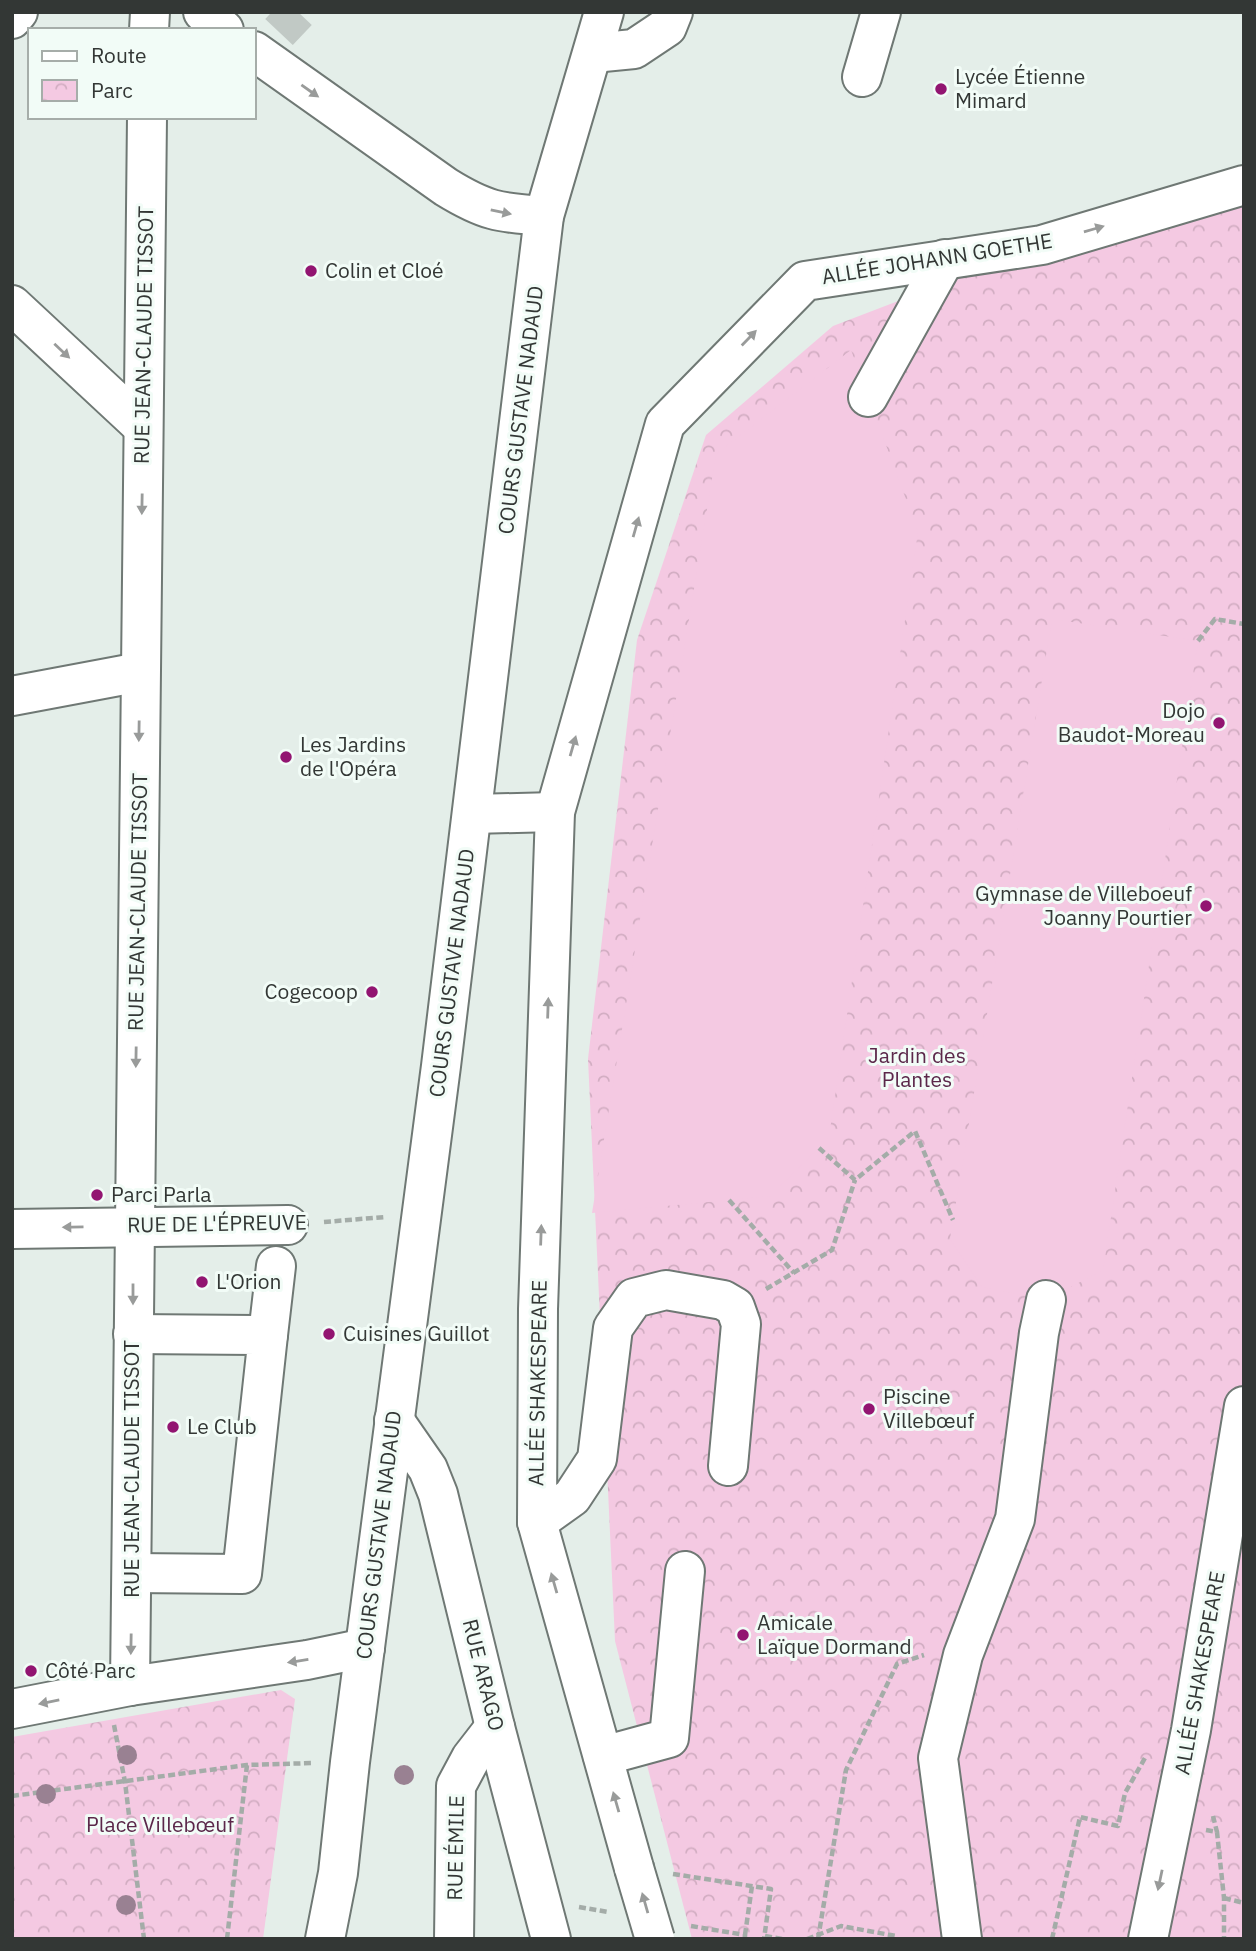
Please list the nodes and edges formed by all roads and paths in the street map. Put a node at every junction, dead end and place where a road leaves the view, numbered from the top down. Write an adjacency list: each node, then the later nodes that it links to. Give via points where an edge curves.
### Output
1 (18, 12): 6 (street)
2 (203, 12): 7 (street)
3 (604, 12): 9 (street, COURS GUSTAVE NADAUD)
4 (673, 12): 9 (street, via 667,27 634,48)
5 (881, 12): 10 (street)
6 (12, 19)
7 (222, 28)
8 (264, 46): 13 (street, one-way to 13, via 475,205)
9 (593, 53): 13 (street, COURS GUSTAVE NADAUD)
10 (862, 77)
11 (147, 119): 17 (street, RUE JEAN-CLAUDE TISSOT)
12 (1244, 185): 14 (street, ALLÉE JOHANN GOETHE, one-way to 12, via 1042,245)
13 (544, 216): 23 (street, COURS GUSTAVE NADAUD)
14 (945, 259): 16 (street); 22 (street, ALLÉE JOHANN GOETHE, one-way to 14, via 665,424 805,281)
15 (12, 305): 17 (street, one-way to 17)
16 (868, 397)
17 (142, 426): 20 (street, RUE JEAN-CLAUDE TISSOT, one-way to 20)
18 (1244, 624): 19 (path, via 1215,619)
19 (1198, 641)
20 (140, 672): 21 (street); 30 (street, RUE JEAN-CLAUDE TISSOT, one-way to 30)
21 (12, 696)
22 (555, 812): 23 (street); 41 (street, ALLÉE SHAKESPEARE, one-way to 22, via 538,1309)
23 (472, 814): 27 (street, COURS GUSTAVE NADAUD)
24 (819, 1148): 25 (path)
25 (855, 1180): 28 (path, via 915,1131); 33 (path, via 832,1250)
26 (729, 1200): 33 (path)
27 (421, 1214): 29 (path, RUE DE L'ÉPREUVE); 39 (street, COURS GUSTAVE NADAUD)
28 (953, 1220)
29 (288, 1224): 30 (street, RUE DE L'ÉPREUVE)
30 (134, 1226): 31 (street, RUE DE L'ÉPREUVE, one-way to 31); 36 (street, RUE JEAN-CLAUDE TISSOT, one-way to 36)
31 (12, 1229)
32 (276, 1266): 37 (street)
33 (794, 1273): 35 (path)
34 (1046, 1300): 45 (street, via 1015,1519)
35 (735, 1307): 40 (street, via 741,1324); 41 (street, via 723,1300 666,1290 634,1298 613,1328 597,1460 572,1497)
36 (133, 1334): 37 (street); 43 (street, RUE JEAN-CLAUDE TISSOT)
37 (268, 1335): 43 (street, via 242,1574)
38 (1244, 1406): 77 (street, ALLÉE SHAKESPEARE, one-way to 77, via 1191,1730)
39 (394, 1420): 44 (street, COURS GUSTAVE NADAUD); 48 (street, RUE ARAGO, via 428,1469 438,1493)
40 (728, 1466)
41 (537, 1522): 50 (street, ALLÉE SHAKESPEARE, one-way to 41)
42 (685, 1571): 50 (street, via 669,1738)
43 (132, 1573): 46 (street, RUE JEAN-CLAUDE TISSOT, one-way to 46)
44 (365, 1648): 46 (street, one-way to 46); 51 (street, COURS GUSTAVE NADAUD)
45 (963, 1655): 64 (path, via 950,1646 897,1664 846,1770); 75 (street, via 938,1758)
46 (130, 1686): 47 (street, one-way to 47)
47 (12, 1709)
48 (495, 1727): 70 (street, RUE ÉMILE, via 456,1786); 71 (street, RUE ARAGO)
49 (117, 1737): 53 (path)
50 (603, 1756): 57 (street, ALLÉE SHAKESPEARE, one-way to 50)
51 (350, 1762): 52 (path); 69 (street, COURS GUSTAVE NADAUD, via 338,1873)
52 (247, 1765): 53 (path); 68 (path)
53 (125, 1782): 55 (path); 67 (path)
54 (1125, 1793): 76 (path, via 1118,1826 1080,1817)
55 (12, 1796)
56 (1204, 1829): 59 (path, via 1217,1832)
57 (634, 1868): 58 (path); 63 (street, ALLÉE SHAKESPEARE, one-way to 57, bridge)
58 (752, 1886): 65 (path); 66 (path, via 771,1889)
59 (1224, 1898): 60 (path); 78 (path)
60 (1244, 1903)
61 (578, 1907): 62 (path)
62 (613, 1913)
63 (670, 1932): 65 (path)
64 (818, 1936): 73 (path); 74 (path, via 842,1926)
65 (745, 1937)
66 (765, 1938): 72 (path)
67 (144, 1939)
68 (227, 1939)
69 (325, 1939)
70 (454, 1939)
71 (551, 1939)
72 (782, 1939)
73 (807, 1939)
74 (895, 1939)
75 (962, 1939)
76 (1052, 1939)
77 (1147, 1939)
78 (1224, 1939)

